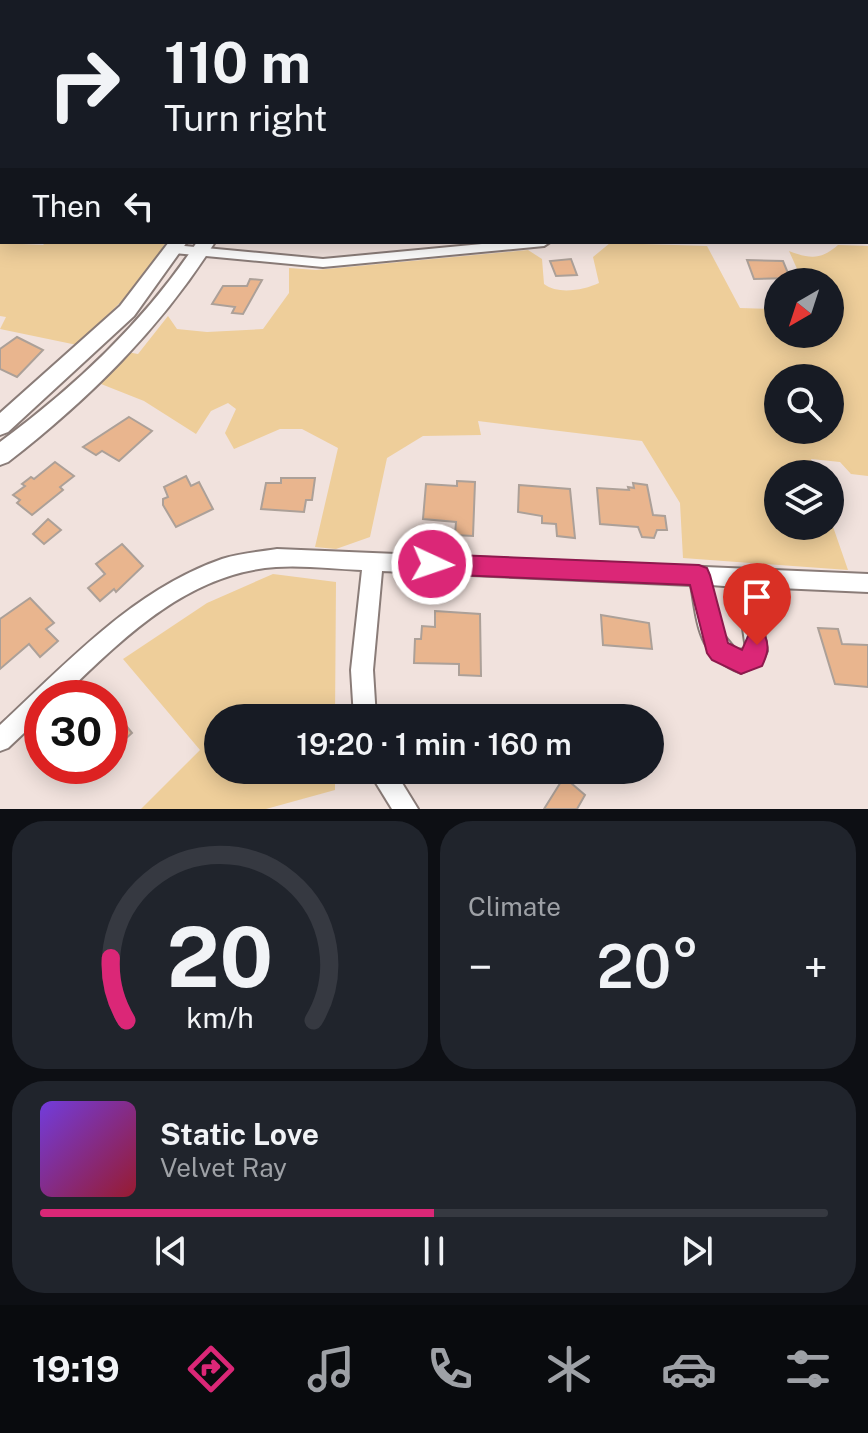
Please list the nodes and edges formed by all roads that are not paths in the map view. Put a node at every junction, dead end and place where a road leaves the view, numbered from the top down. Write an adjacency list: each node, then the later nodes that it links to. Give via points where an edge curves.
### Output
1 (523, 244): 3 (street, via 323,263)
2 (176, 246): 3 (street); 4 (street)
3 (203, 247): 5 (street)
4 (127, 311): 5 (street); 6 (street)
5 (150, 317): 7 (street, via 29,434)
6 (0, 426)
7 (0, 455)
8 (373, 561): 9 (street); 12 (street, via 277,558 224,567 175,589); 13 (street, via 362,670)
9 (699, 575): 10 (street); 10 (street, via 715,645 726,657 741,662 757,651)
10 (746, 578): 11 (street)
11 (868, 583)
12 (66, 680)
13 (364, 704)
14 (24, 718): 15 (street)
15 (0, 740)
16 (389, 784): 17 (street)
17 (406, 809)

